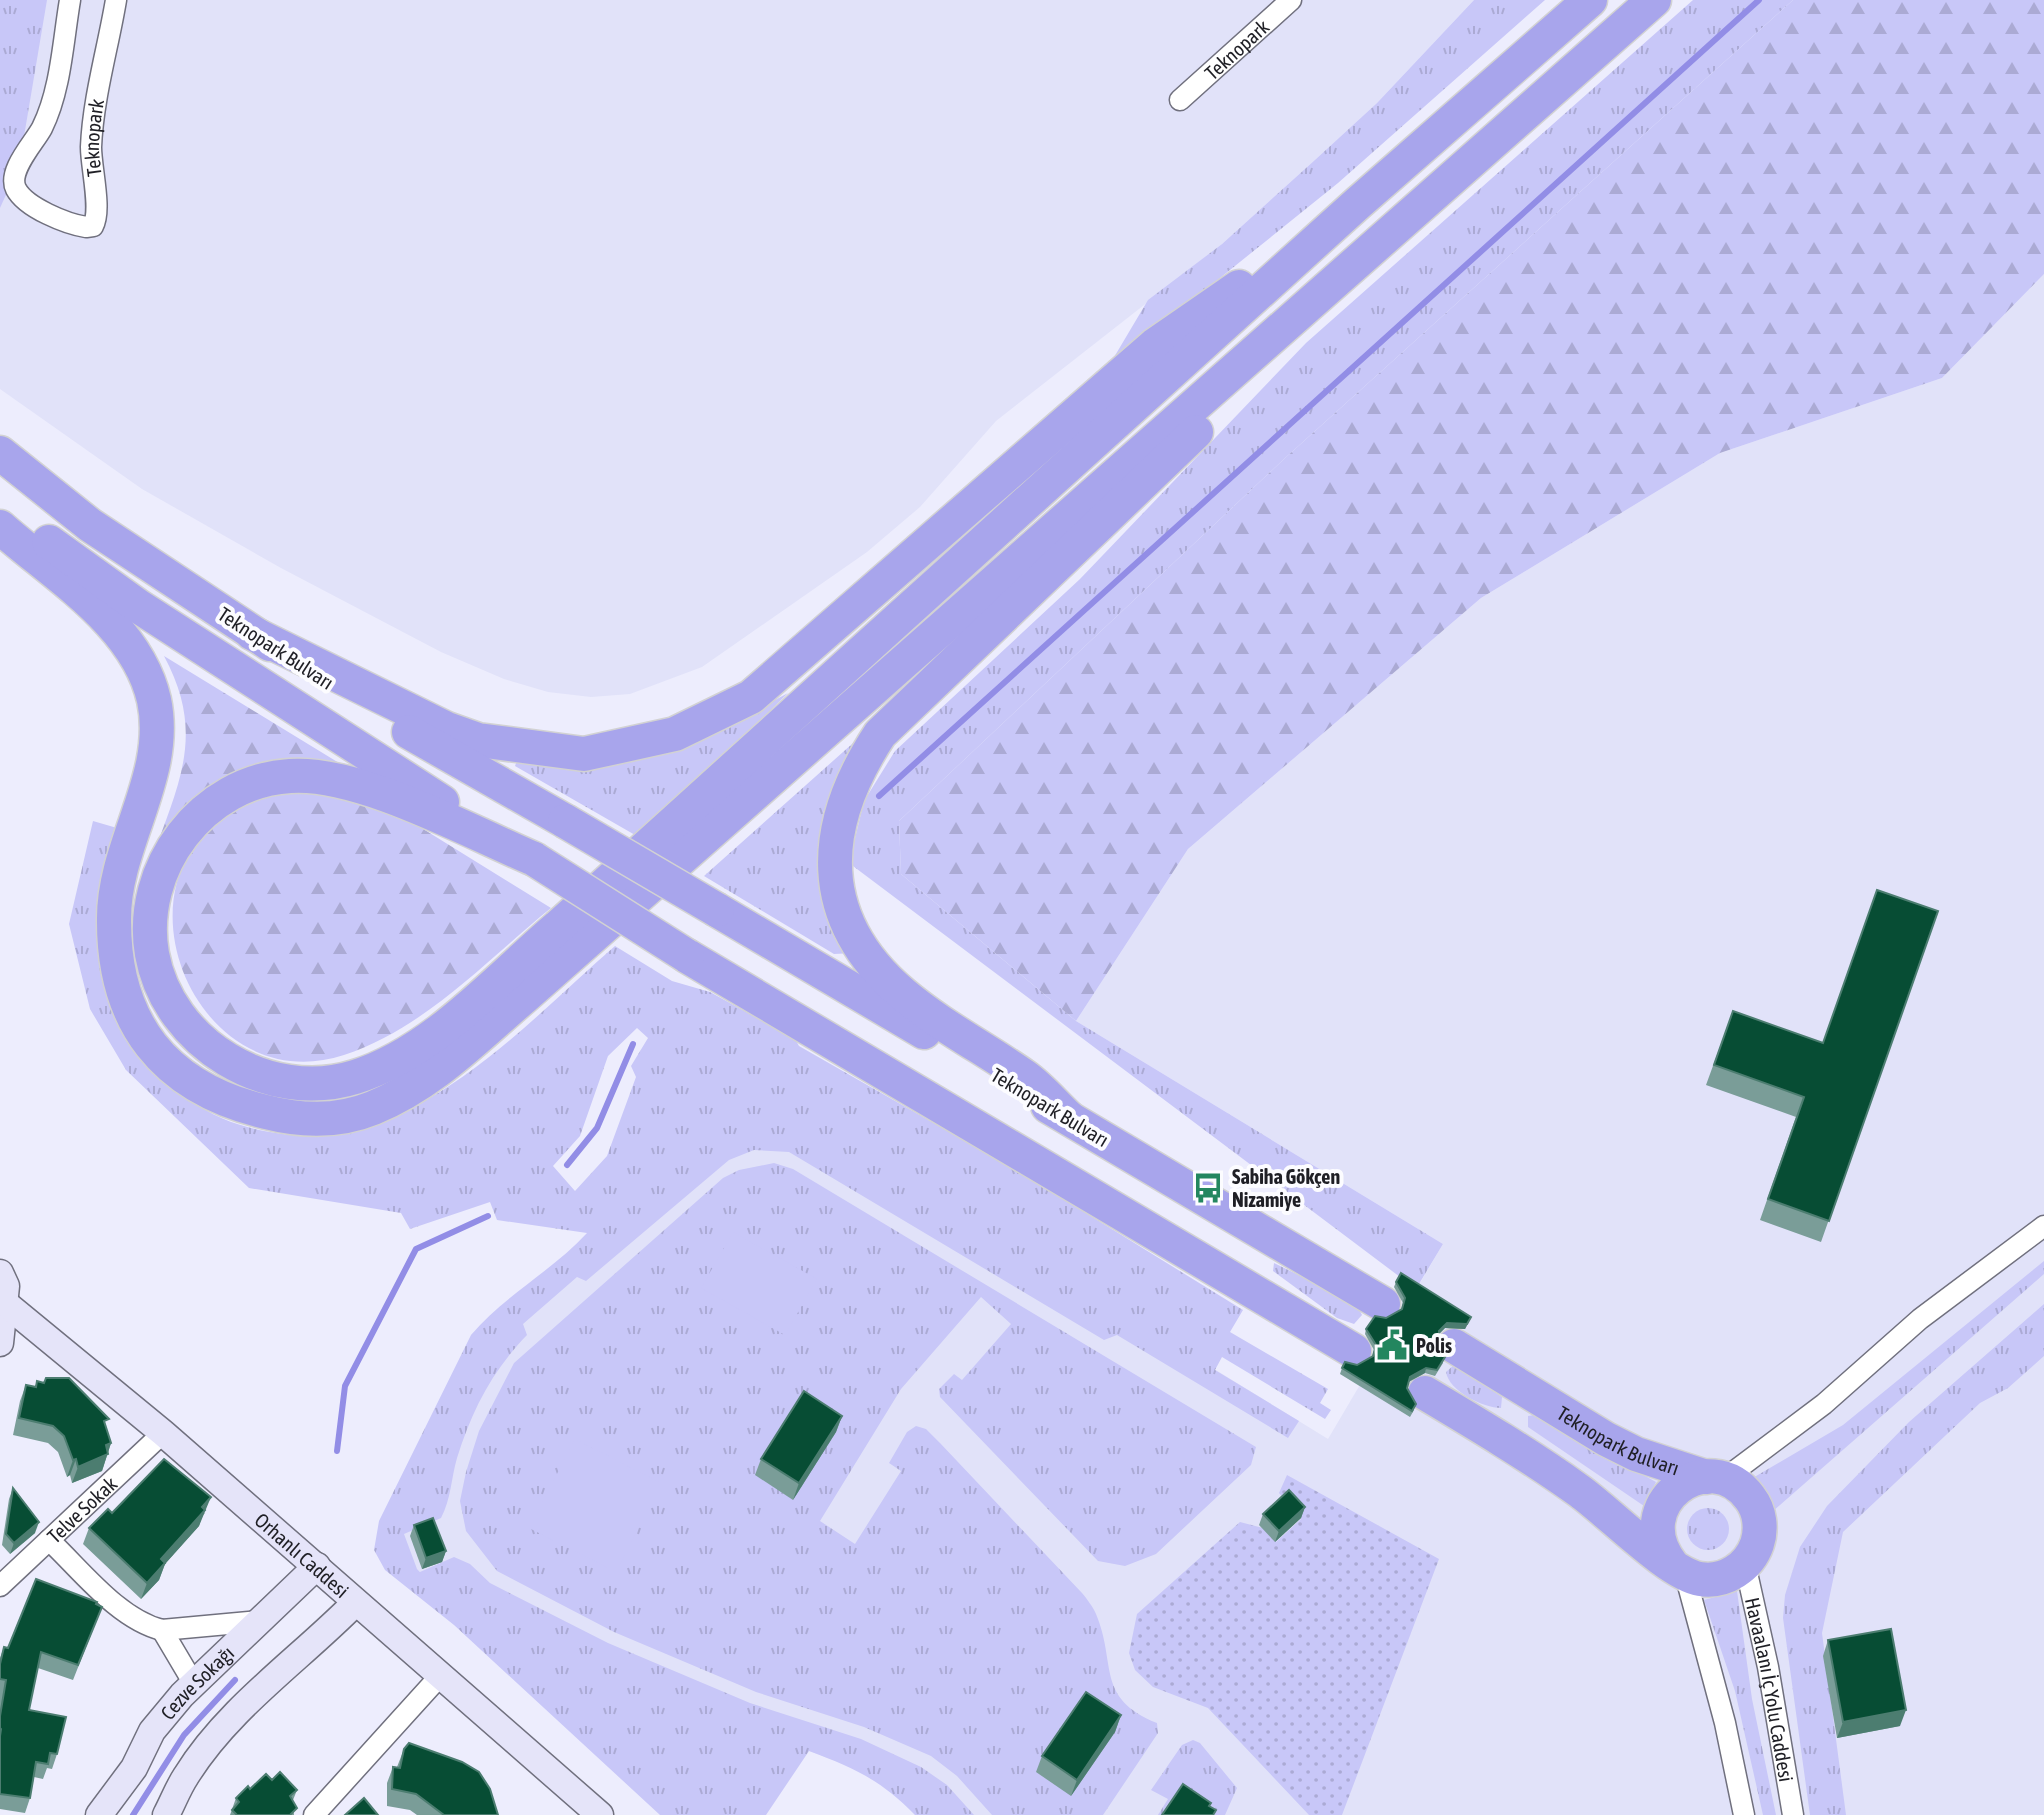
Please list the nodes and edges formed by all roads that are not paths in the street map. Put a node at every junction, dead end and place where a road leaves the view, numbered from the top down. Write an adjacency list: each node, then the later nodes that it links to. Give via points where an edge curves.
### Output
1 (70, 0): 2 (street, Teknopark, via 55,91 44,125 15,176 16,188 27,201 86,227 97,219 94,118)
2 (116, 0)
3 (1291, 0): 6 (street, Teknopark)
4 (1590, 0): 7 (highway)
5 (1654, 0): 8 (highway)
6 (1180, 100)
7 (1357, 204): 12 (highway, via 1155,345 751,697 675,734 584,754 478,740); 13 (highway, via 558,927 404,1054 334,1083 290,1083 241,1069 185,1019 160,981 152,956 151,906 167,859 204,811 262,780 347,780)
8 (1404, 222): 11 (highway, via 457,1055 402,1093 348,1116 289,1117 223,1099 164,1062 138,1028 119,979 114,915 116,886 157,746 154,701 126,641); 14 (highway, via 1156,473 880,734 842,804 835,836 836,888 868,953 901,992 1025,1077)
9 (0, 453): 12 (highway, Teknopark Bulvarı, via 90,525)
10 (0, 506): 13 (highway, Teknopark Bulvarı, via 138,606)
11 (0, 527)
12 (252, 633): 14 (highway, Teknopark Bulvarı, bridge, via 394,723)
13 (534, 859): 21 (highway, bridge, via 687,956)
14 (1068, 1117): 18 (highway, Teknopark Bulvarı)
15 (2044, 1226): 24 (street, via 1920,1319 1824,1404)
16 (0, 1273): 17 (street, via 6,1286)
17 (2, 1301): 19 (street); 23 (street, Orhanlı Caddesi)
18 (1383, 1304)
19 (0, 1343)
20 (1454, 1346): 24 (highway, Teknopark Bulvarı, via 1616,1444)
21 (1354, 1351)
22 (1425, 1393): 28 (highway, via 1580,1491)
23 (163, 1433): 25 (street, Telve Sokak); 27 (street, Orhanlı Caddesi)
24 (1715, 1478): 26 (highway, via 1748,1495 1759,1517 1759,1540); 28 (highway, via 1678,1486 1661,1510 1658,1539)
25 (49, 1540): 29 (street, Telve Sokak); 32 (street, via 135,1618)
26 (1745, 1564): 28 (highway, via 1716,1579); 40 (street, Havaalanı İç Yolu Caddesi)
27 (317, 1566): 30 (street, Orhanlı Caddesi); 31 (street, Cezve Sokağı)
28 (1678, 1569): 39 (street, via 1725,1723)
29 (0, 1586)
30 (355, 1603): 33 (street, Orhanlı Caddesi); 37 (street, via 211,1743)
31 (260, 1621): 32 (street); 34 (street, Cezve Sokağı)
32 (162, 1630): 34 (street)
33 (439, 1677): 35 (street, Orhanlı Caddesi); 38 (street)
34 (194, 1684): 36 (street, Cezve Sokağı, via 152,1731 134,1768)
35 (591, 1812)
36 (99, 1815)
37 (166, 1815)
38 (314, 1815)
39 (1744, 1815)
40 (1793, 1815)

